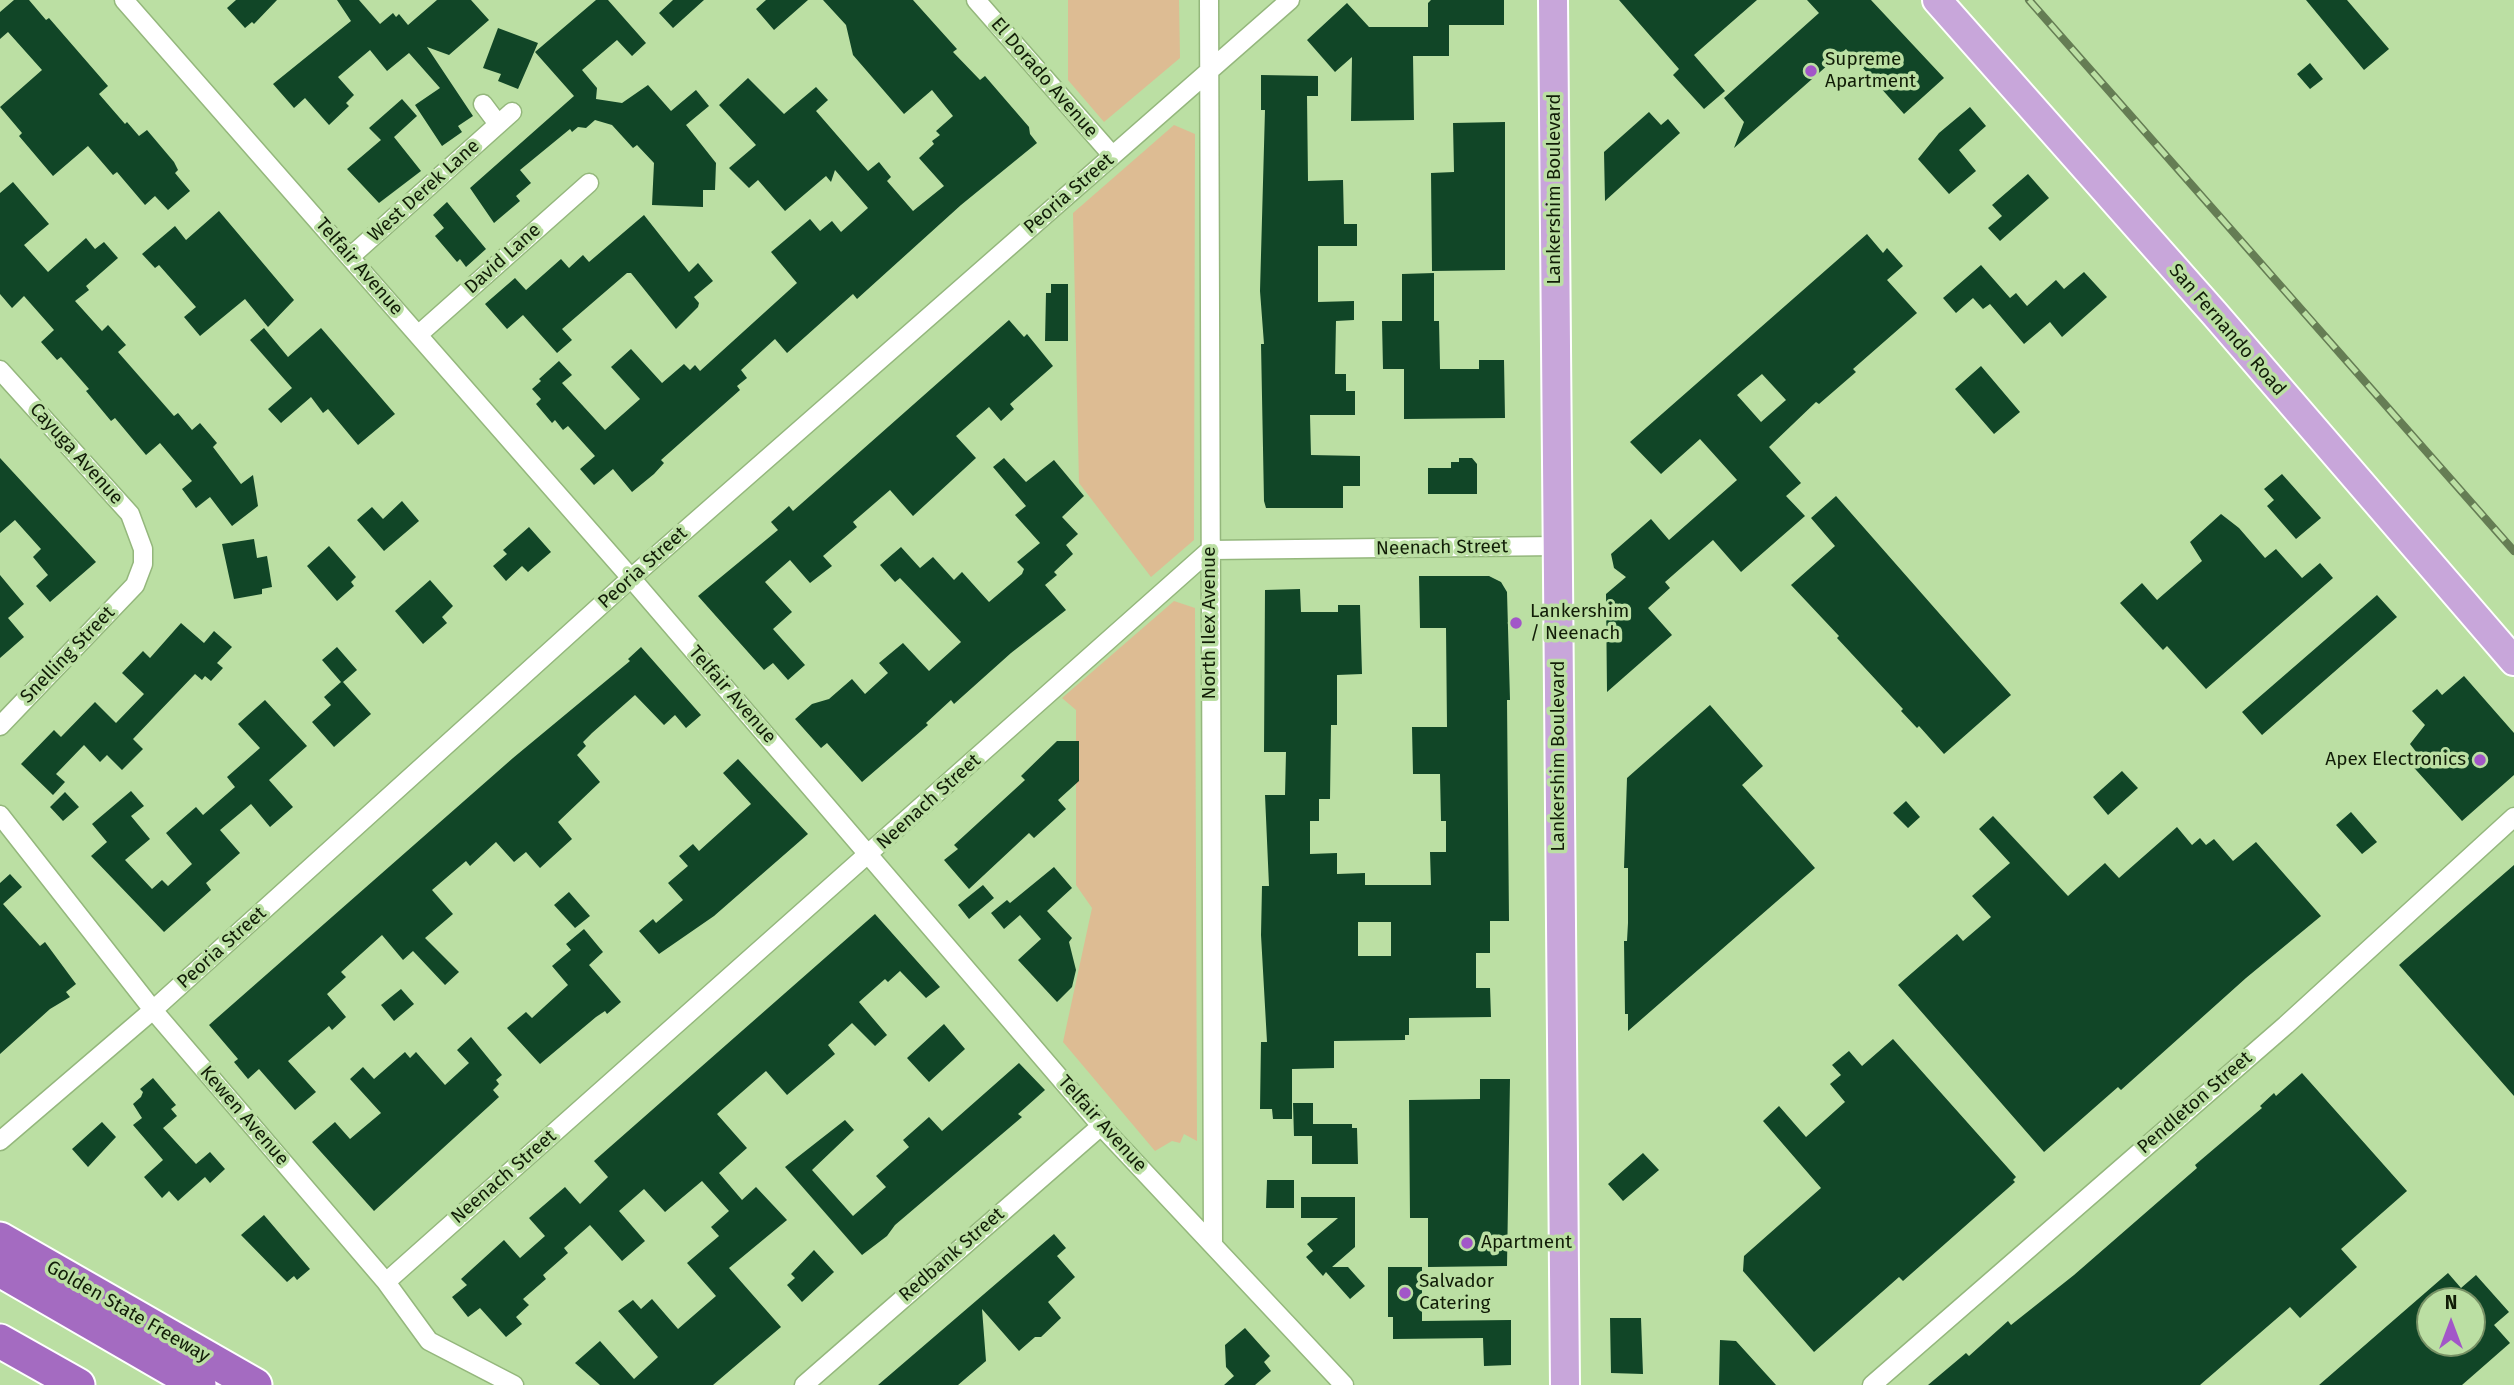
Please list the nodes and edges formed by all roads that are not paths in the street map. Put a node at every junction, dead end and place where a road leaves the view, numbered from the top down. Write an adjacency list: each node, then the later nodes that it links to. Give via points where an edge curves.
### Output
1 (124, 0): 11 (street, Telfair Avenue)
2 (976, 0): 9 (street, El Dorado Avenue)
3 (1209, 0): 7 (street, North Ilex Avenue)
4 (1290, 0): 7 (street, Peoria Street)
5 (1553, 0): 14 (main road, Lankershim Boulevard)
6 (1937, 0): 18 (main road, San Fernando Road)
7 (1210, 73): 9 (street, Peoria Street); 15 (street, North Ilex Avenue)
8 (483, 104): 11 (street, West Derek Lane, via 505,118)
9 (1112, 155): 16 (street, Peoria Street)
10 (589, 183): 12 (street, David Lane)
11 (350, 257): 12 (street, Telfair Avenue)
12 (418, 335): 16 (street, Telfair Avenue)
13 (0, 370): 17 (street, Cayuga Avenue, via 130,513 143,549)
14 (1558, 546): 15 (street, Neenach Street); 39 (main road, Lankershim Boulevard)
15 (1210, 550): 22 (street, Neenach Street); 27 (street, North Ilex Avenue)
16 (631, 578): 22 (street, Telfair Avenue); 23 (street, Peoria Street)
17 (135, 585): 19 (street, Snelling Street)
18 (2514, 661)
19 (0, 726)
20 (0, 814): 23 (street, Kewen Avenue)
21 (2514, 817): 40 (street, Pendleton Street, via 2286,1024)
22 (870, 855): 24 (street, Telfair Avenue); 29 (street, Neenach Street)
23 (153, 1010): 25 (street, Peoria Street); 29 (street, Kewen Avenue)
24 (1101, 1126): 27 (street, Telfair Avenue); 37 (street, Redbank Street)
25 (0, 1142)
26 (0, 1239): 35 (highway, Golden State Freeway)
27 (1213, 1245): 38 (street, Telfair Avenue)
28 (0, 1270): 34 (highway)
29 (386, 1282): 36 (street, Kewen Avenue, via 429,1341)
30 (0, 1290): 33 (highway)
31 (0, 1340): 32 (highway)
32 (78, 1385)
33 (165, 1385)
34 (199, 1385)
35 (255, 1385)
36 (514, 1385)
37 (804, 1385)
38 (1345, 1385)
39 (1565, 1385)
40 (1872, 1385)

